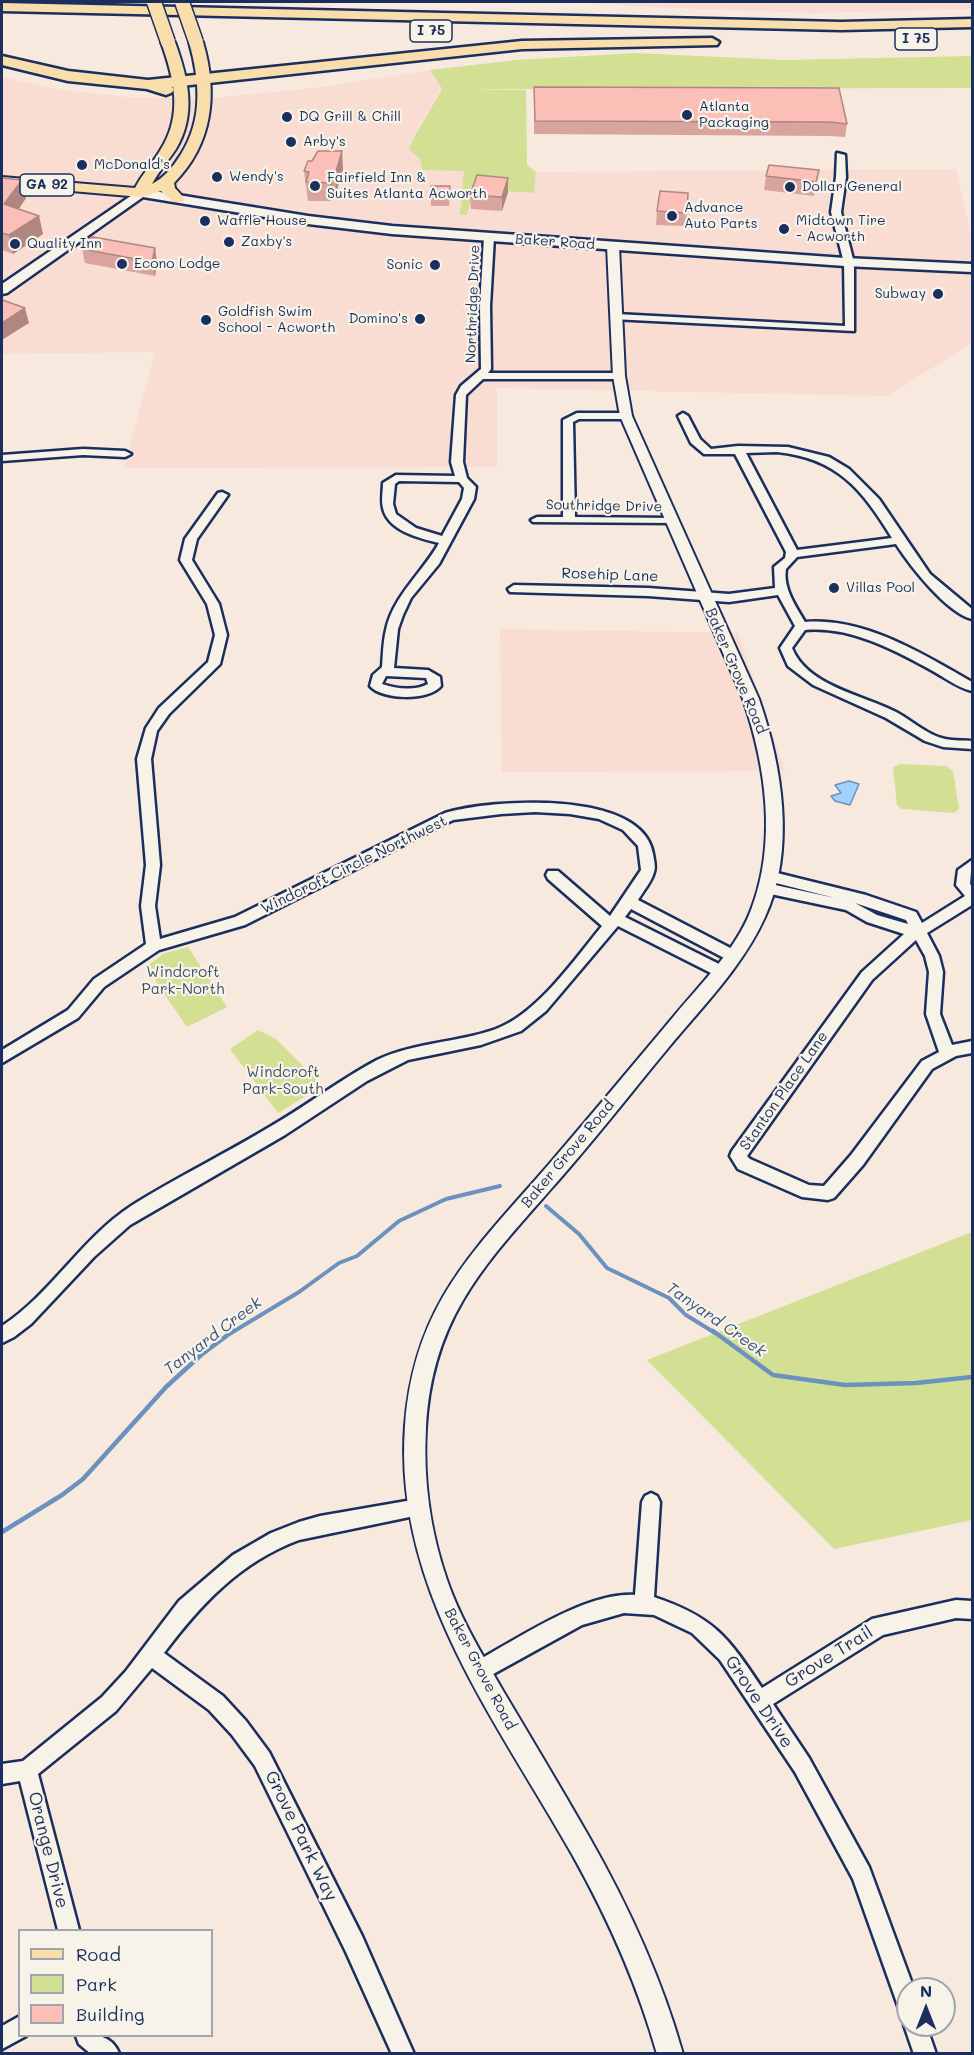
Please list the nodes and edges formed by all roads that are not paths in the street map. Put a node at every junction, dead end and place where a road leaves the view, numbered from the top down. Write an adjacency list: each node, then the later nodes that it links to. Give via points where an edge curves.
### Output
1 (154, 2): 17 (main road, bridge)
2 (182, 2): 16 (main road, GA 92, bridge)
3 (479, 3): 7 (highway, via 575,13)
4 (2, 7): 7 (highway, I 75)
5 (2, 21): 10 (highway, I 75)
6 (972, 23): 7 (highway, I 75)
7 (841, 26)
8 (972, 38): 9 (highway, I 75)
9 (943, 39)
10 (860, 40): 11 (highway, I 75); 12 (highway)
11 (902, 40)
12 (825, 41)
13 (732, 42): 15 (highway, via 522,45)
14 (2, 61): 18 (highway, via 60,75)
15 (235, 77): 16 (highway); 19 (highway)
16 (205, 79): 17 (highway); 19 (main road, GA 92)
17 (181, 82): 18 (highway); 20 (main road)
18 (148, 85): 20 (highway)
19 (206, 96): 24 (main road, GA 92, via 198,137)
20 (183, 98): 22 (main road, via 176,136)
21 (840, 155): 30 (street, via 836,212)
22 (148, 176): 25 (main road); 26 (main road)
23 (2, 181): 25 (main road, GA 92)
24 (166, 182): 26 (main road, GA 92); 27 (main road)
25 (93, 189): 26 (main road, GA 92)
26 (141, 193): 27 (main road, Baker Road); 32 (main road)
27 (178, 199): 28 (main road, Baker Road, via 392,230)
28 (489, 237): 29 (main road, Baker Road); 34 (street, Northridge Drive, via 486,369)
29 (613, 246): 30 (main road, Baker Road); 33 (street, Baker Grove Road)
30 (849, 263): 31 (main road, Baker Road); 33 (street, via 850,329)
31 (972, 268)
32 (2, 290)
33 (616, 317): 35 (street, Baker Grove Road)
34 (480, 376): 35 (street, Northridge Drive); 41 (street, via 461,396 457,462)
35 (619, 376): 36 (street, Baker Grove Road)
36 (626, 416): 44 (street, via 577,416 568,420); 45 (street, Baker Grove Road)
37 (683, 416): 38 (street, via 703,449)
38 (738, 449): 46 (street, via 799,452 842,468 872,496); 48 (street)
39 (125, 454): 40 (street, via 83,452)
40 (2, 458)
41 (462, 479): 47 (street, via 468,483 470,492); 47 (street, via 396,478 389,483 388,506 392,516 411,531)
42 (222, 495): 64 (street, via 191,539 186,560 219,621 221,635 214,664 164,711 151,730 144,759 153,865 148,906)
43 (537, 520): 44 (street, Southridge Drive)
44 (569, 520): 45 (street, Southridge Drive)
45 (672, 522): 51 (street, Baker Grove Road)
46 (901, 540): 48 (street); 52 (street, via 927,578)
47 (447, 541): 54 (street, via 397,615 387,669)
48 (793, 554): 49 (street, via 780,567)
49 (781, 588): 51 (street, Rosehip Lane, via 729,598); 53 (street)
50 (514, 589): 51 (street, Rosehip Lane)
51 (704, 595): 59 (street, Baker Grove Road, via 765,739 772,793)
52 (972, 615)
53 (801, 626): 55 (street, via 831,625 865,635); 56 (street, via 786,648 792,663 817,682 891,715 930,738)
54 (383, 672)
55 (972, 687)
56 (972, 745)
57 (972, 865): 60 (street, via 965,870 963,880)
58 (553, 875): 62 (street, via 599,917)
59 (768, 882): 63 (street, via 850,906 899,928); 63 (street, via 826,889 896,909 911,916); 65 (street, Baker Grove Road, via 755,920)
60 (972, 896): 63 (street)
61 (629, 902): 62 (street, Windcroft Circle Northwest); 64 (street, Windcroft Circle Northwest, via 643,883 648,865 641,842 622,822 582,810 472,811 430,825 240,921); 65 (street)
62 (614, 922): 66 (street); 70 (street, Windcroft Circle Northwest, via 524,1021 498,1033 417,1051 384,1064 278,1131 136,1211)
63 (918, 931): 68 (street, via 936,972 933,1014); 68 (street, Stanton Place Lane, via 867,976 738,1156 744,1164 808,1192 828,1193 927,1065)
64 (154, 946): 69 (street, Windcroft Circle Northwest, via 99,983 73,1014)
65 (733, 956): 66 (street, Baker Grove Road)
66 (720, 971): 72 (street, Baker Grove Road, via 488,1247 450,1300 431,1347 418,1401 414,1464)
67 (972, 1047): 68 (street, Stanton Place Lane)
68 (947, 1054)
69 (2, 1058)
70 (2, 1335)
71 (651, 1502): 73 (street)
72 (418, 1508): 75 (street, via 320,1525 278,1539 240,1561 197,1596); 76 (street, Baker Grove Road, via 437,1583 457,1632)
73 (644, 1604): 76 (street, Grove Drive, via 624,1604 579,1616); 77 (street, Grove Drive, via 677,1614 708,1634 727,1653)
74 (972, 1610): 77 (street, Grove Trail, via 956,1609 879,1626)
75 (150, 1655): 78 (street, via 109,1704); 87 (street, Grove Park Way, via 216,1703 262,1759 383,2005)
76 (479, 1671): 88 (street, Baker Grove Road, via 625,1928 651,1987)
77 (760, 1701): 81 (street, Grove Drive, via 802,1765 862,1874)
78 (27, 1770): 79 (street); 80 (street, Orange Drive)
79 (2, 1774)
80 (68, 1929)
81 (899, 1977)
82 (18, 2028): 85 (street)
83 (88, 2037): 86 (street)
84 (919, 2037): 89 (street)
85 (2, 2038)
86 (108, 2053)
87 (403, 2054)
88 (670, 2054)
89 (925, 2054)

